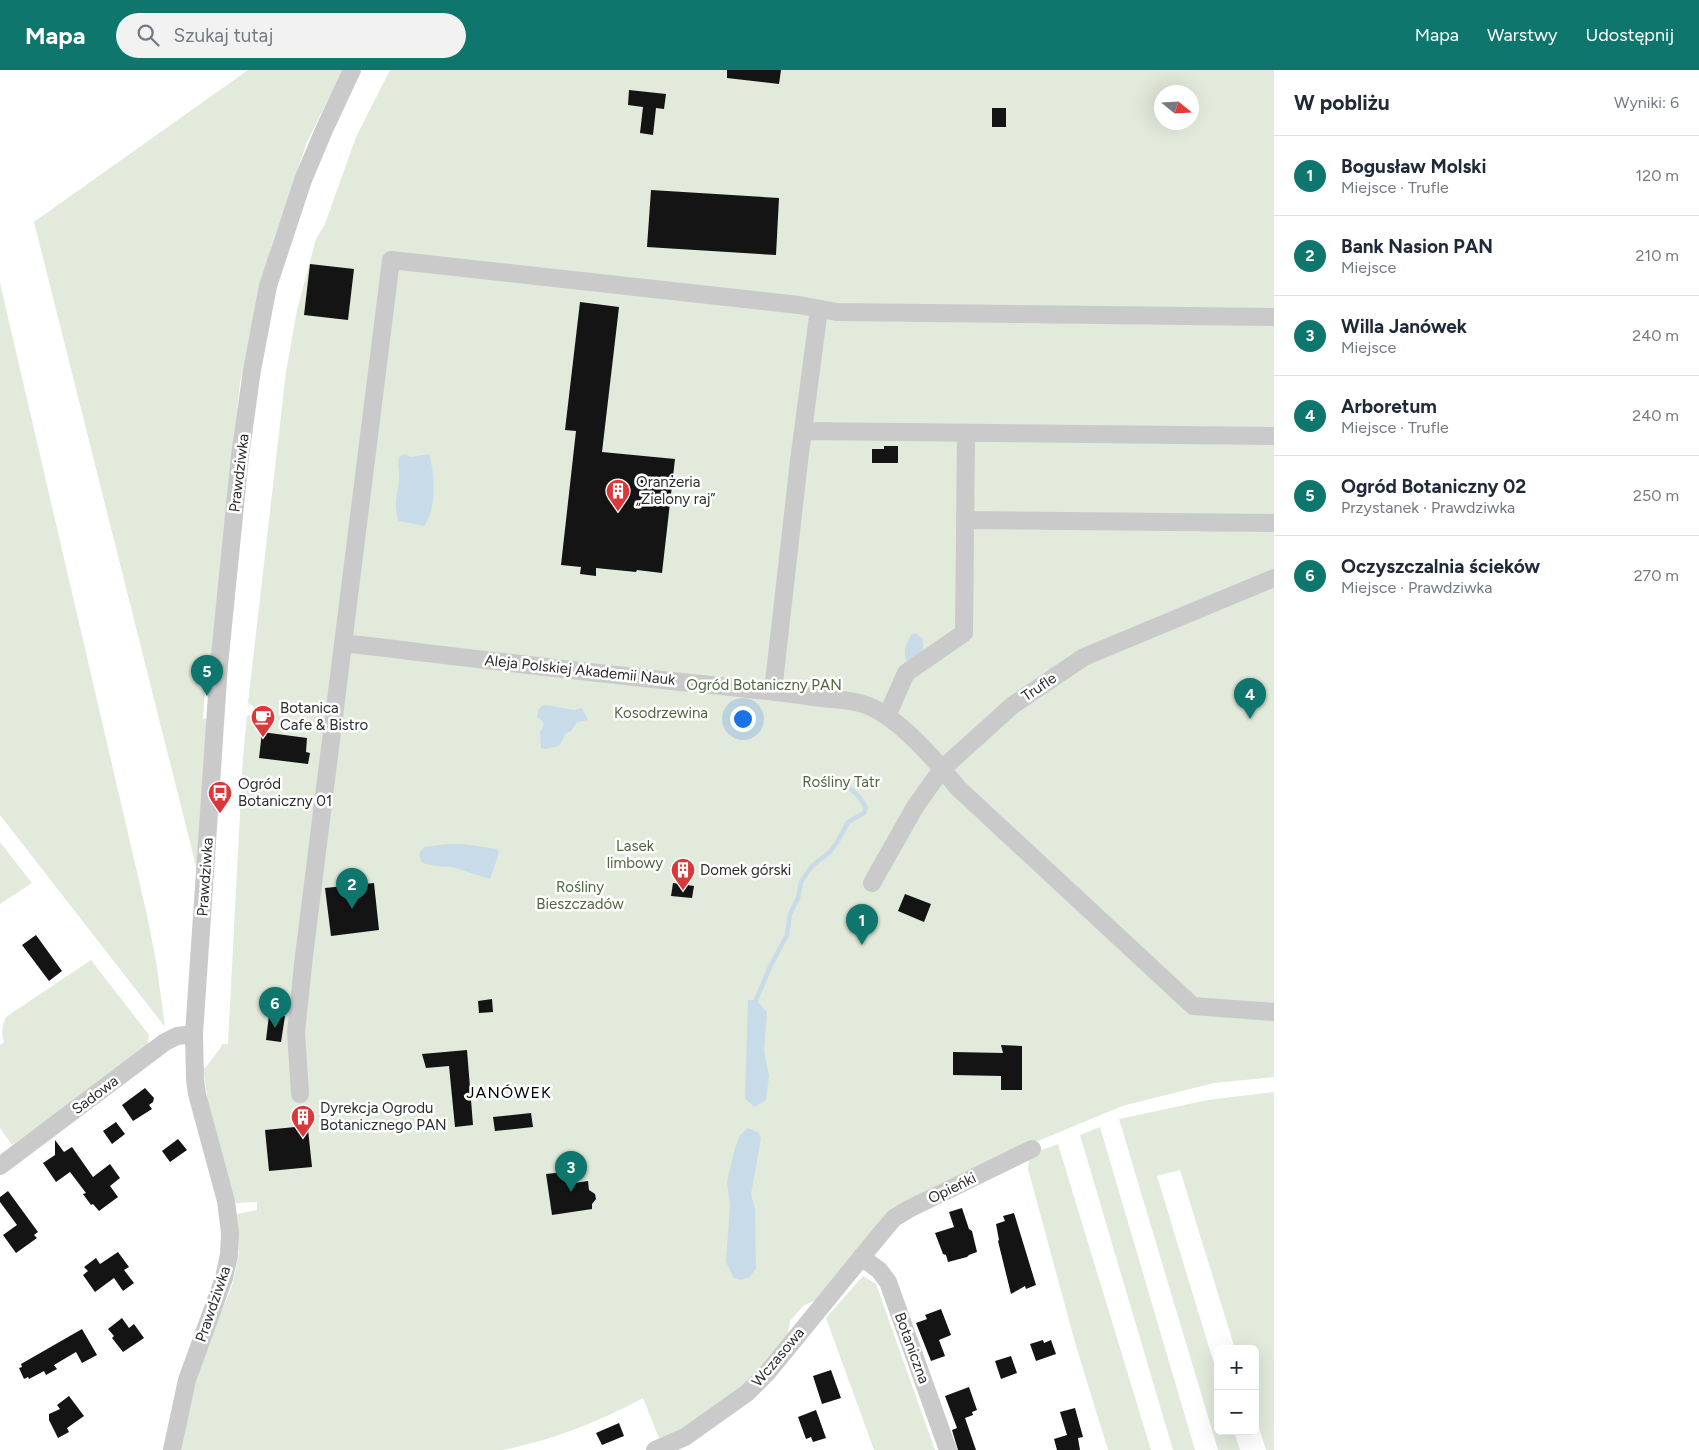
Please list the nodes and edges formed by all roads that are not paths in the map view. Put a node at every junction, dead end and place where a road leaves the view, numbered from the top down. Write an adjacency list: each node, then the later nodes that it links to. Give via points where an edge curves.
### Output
1 (352, 70): 16 (street, Prawdziwka, via 303,180 268,286 252,370 220,655)
2 (819, 309): 3 (street, via 837,312); 4 (street); 10 (street, via 391,260)
3 (1274, 317)
4 (804, 431): 5 (street); 11 (street)
5 (966, 433): 6 (street); 7 (street)
6 (1274, 436)
7 (966, 520): 8 (street); 12 (street, via 964,633 906,674)
8 (1274, 523)
9 (1274, 578): 13 (street, Trufle, via 1084,657 1013,705)
10 (343, 643): 11 (street, Aleja Polskiej Akademii Nauk); 17 (street, via 296,1032)
11 (773, 691): 12 (street, Aleja Polskiej Akademii Nauk, via 856,702)
12 (887, 716): 13 (street, Aleja Polskiej Akademii Nauk)
13 (942, 769): 14 (street, Trufle, via 915,807); 15 (street, Aleja Polskiej Akademii Nauk, via 958,788 1193,1006)
14 (872, 883)
15 (1274, 1012)
16 (194, 1034): 19 (street, Sadowa, via 177,1036 165,1042); 22 (street, Prawdziwka, via 197,1094 226,1201 229,1255 224,1278 187,1380)
17 (300, 1094)
18 (1032, 1149): 20 (street, Opieńki, via 902,1213)
19 (0, 1166)
20 (878, 1237): 21 (street, Wczasowa)
21 (861, 1256): 23 (street, Wczasowa, via 767,1373 747,1393 685,1437); 24 (street, Botaniczna, via 888,1282)
22 (172, 1450)
23 (655, 1450)
24 (948, 1450)

